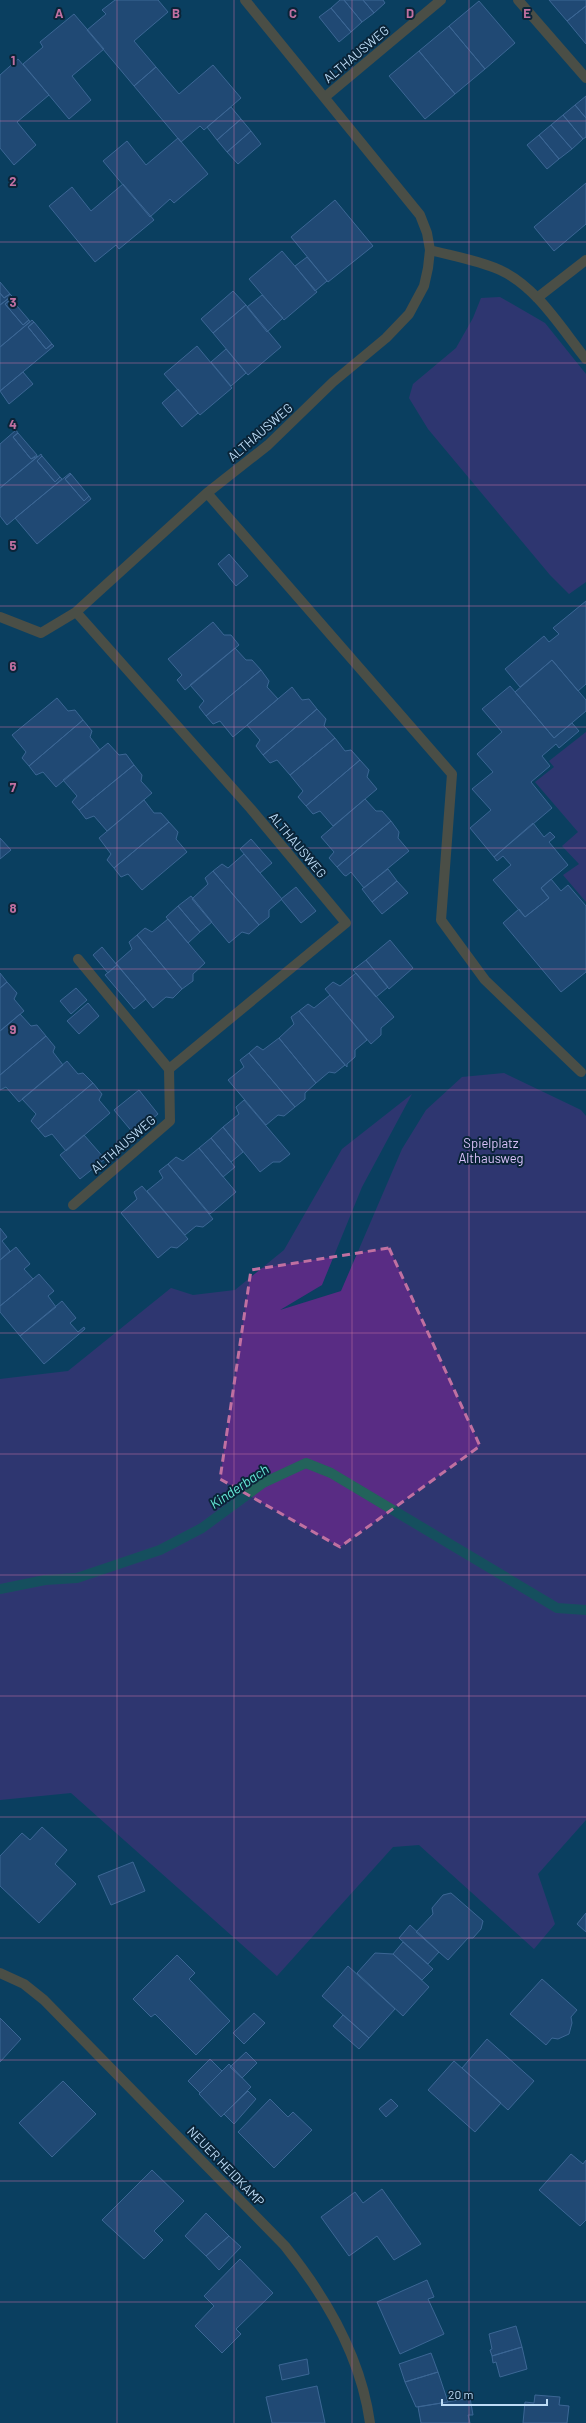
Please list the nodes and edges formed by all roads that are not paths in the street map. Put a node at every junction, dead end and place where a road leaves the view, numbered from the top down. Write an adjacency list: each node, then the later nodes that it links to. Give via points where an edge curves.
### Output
1 (245, 0): 5 (street, ALTHAUSWEG)
2 (441, 0): 5 (street, ALTHAUSWEG)
3 (518, 0): 4 (street)
4 (586, 78)
5 (325, 96): 6 (street, ALTHAUSWEG, via 420,215)
6 (430, 250): 8 (street, via 500,270 514,278); 10 (street, ALTHAUSWEG, via 424,286 408,314 386,338 333,382 268,445)
7 (586, 260): 8 (street)
8 (537, 298): 9 (street)
9 (586, 359)
10 (207, 493): 11 (street, ALTHAUSWEG); 15 (street, via 452,774 441,920 486,980)
11 (76, 612): 12 (street, ALTHAUSWEG, via 41,633); 14 (street, ALTHAUSWEG, via 251,809 346,923)
12 (0, 617)
13 (78, 959): 14 (street)
14 (168, 1069): 16 (street, ALTHAUSWEG, via 170,1121)
15 (580, 1072)
16 (73, 1205)
17 (0, 1973): 18 (street, NEUER HEIDKAMP, via 24,1984 44,2000 290,2252 310,2276 351,2355 368,2406)
18 (370, 2423)

